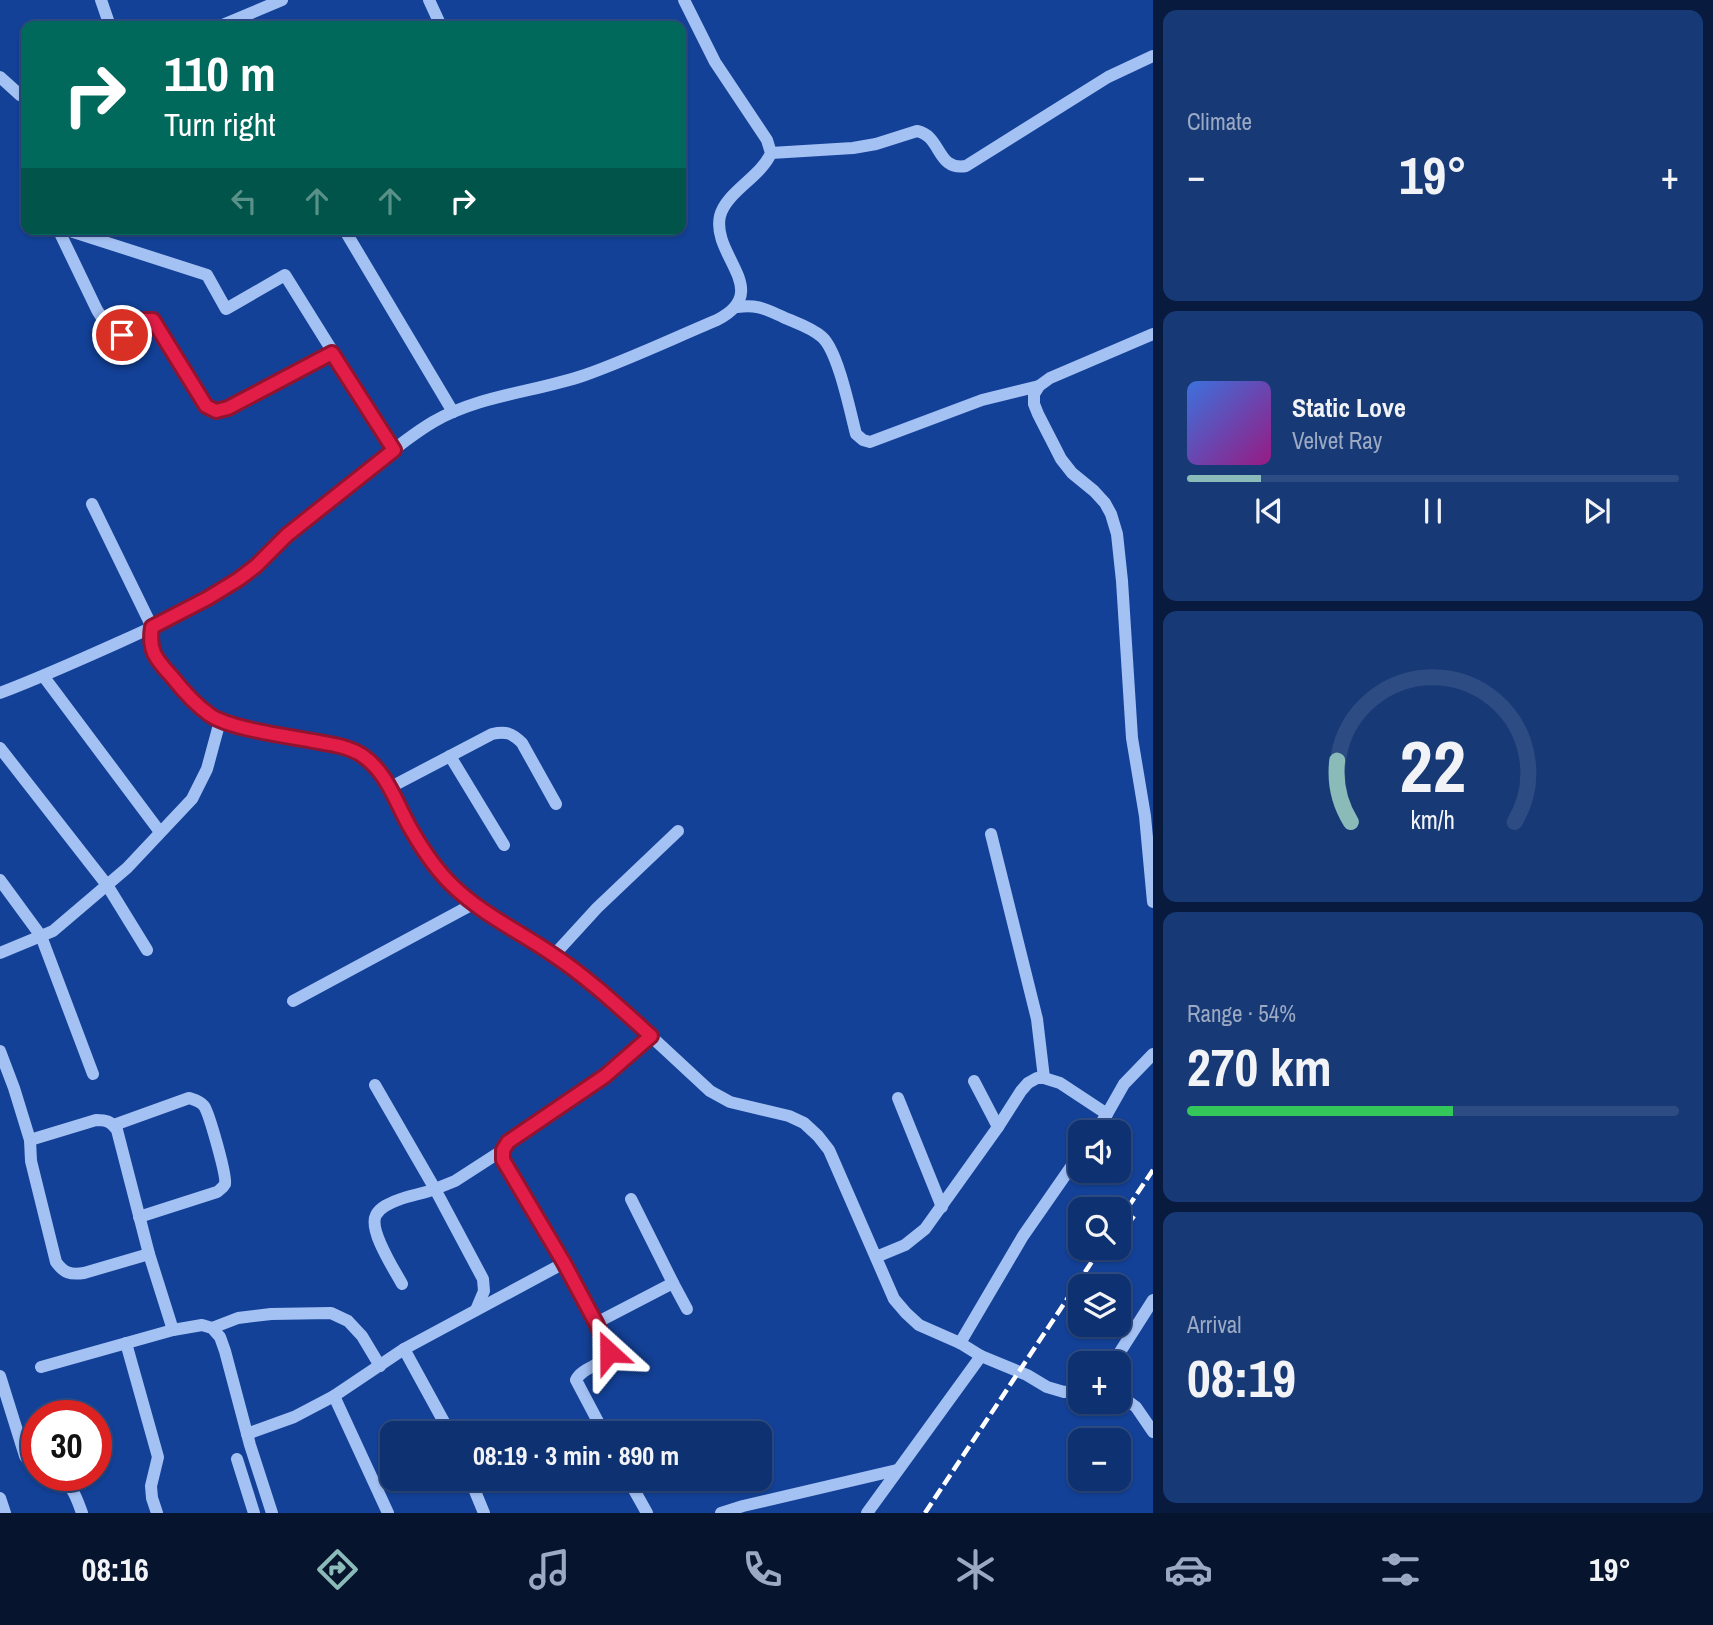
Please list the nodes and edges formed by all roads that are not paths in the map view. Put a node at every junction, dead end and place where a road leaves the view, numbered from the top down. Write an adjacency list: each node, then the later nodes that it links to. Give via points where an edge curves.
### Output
1 (101, 0): 6 (street)
2 (282, 0): 5 (street)
3 (429, 0): 8 (street)
4 (684, 0): 12 (street)
5 (268, 3): 7 (street)
6 (108, 21)
7 (239, 21)
8 (439, 21)
9 (1153, 56): 12 (street, via 1108,77 966,166 952,166 933,140 917,131 853,148)
10 (0, 77): 11 (street)
11 (21, 95)
12 (771, 153): 16 (street, via 728,202 720,219 722,241 741,285)
13 (61, 235): 18 (street, via 112,334 122,335 144,320 153,320 206,406 216,411)
14 (83, 235): 18 (street, via 207,275 226,309 285,275)
15 (348, 235): 20 (street)
16 (737, 307): 19 (street, via 766,309 823,337 836,361 856,433 870,442 982,400); 20 (street, via 718,320 586,374)
17 (1153, 334): 19 (street)
18 (332, 353): 21 (street)
19 (1039, 386): 37 (street, via 1034,404 1055,448 1072,473 1105,503 1117,534 1132,738)
20 (453, 412): 21 (street)
21 (394, 450): 23 (street, via 239,579)
22 (92, 504): 23 (street)
23 (152, 627): 24 (street); 26 (street, via 154,654 193,702)
24 (44, 677): 25 (street); 32 (street)
25 (0, 693)
26 (220, 721): 29 (street, via 363,755 381,772); 32 (street, via 207,769 192,799)
27 (0, 748): 36 (street)
28 (450, 756): 29 (street); 30 (street, via 492,734 514,735); 34 (street)
29 (389, 788): 38 (street, via 431,862)
30 (556, 804)
31 (678, 831): 42 (street)
32 (160, 832): 36 (street)
33 (991, 834): 48 (street, via 1037,1019)
34 (504, 845)
35 (0, 880): 39 (street)
36 (107, 885): 39 (street); 40 (street)
37 (1153, 902)
38 (472, 904): 42 (street); 43 (street)
39 (41, 936): 41 (street); 47 (street)
40 (147, 950)
41 (0, 953)
42 (554, 955): 44 (street)
43 (293, 1001)
44 (651, 1036): 57 (street, via 605,1076 508,1142); 64 (street, via 709,1091 730,1102 789,1116 818,1136 829,1150)
45 (0, 1051): 56 (street)
46 (1153, 1054): 52 (street, via 1124,1084)
47 (93, 1074)
48 (1044, 1078): 52 (street, via 1060,1083); 55 (street, via 1028,1083)
49 (974, 1080): 55 (street)
50 (375, 1085): 59 (street)
51 (898, 1098): 61 (street)
52 (1107, 1114): 53 (street)
53 (1103, 1120)
54 (114, 1125): 56 (street, via 96,1120); 62 (street); 62 (street, via 189,1098 205,1107 209,1118 225,1177 223,1187)
55 (998, 1127): 61 (street)
56 (30, 1140): 63 (street, via 56,1262 63,1271 84,1273)
57 (503, 1150): 59 (street); 65 (street, via 503,1160)
58 (1068, 1171): 75 (street, via 1023,1236)
59 (435, 1189): 67 (street, via 384,1207 374,1220 375,1232); 70 (street, via 483,1279 484,1291)
60 (631, 1199): 66 (street)
61 (942, 1207): 64 (street, via 905,1245)
62 (139, 1217): 63 (street)
63 (149, 1254): 73 (street)
64 (876, 1257): 75 (street, via 894,1299 906,1313 919,1325)
65 (564, 1263): 70 (street); 71 (street)
66 (673, 1283): 69 (street); 71 (street)
67 (402, 1284)
68 (1153, 1300): 77 (street)
69 (687, 1309)
70 (476, 1310): 76 (street)
71 (596, 1323): 86 (street, via 608,1356 582,1371 576,1380)
72 (212, 1328): 73 (street, via 202,1325); 79 (street, via 238,1318 331,1313 348,1321 362,1336); 88 (street, via 225,1351)
73 (173, 1330): 74 (street)
74 (126, 1343): 80 (street); 98 (street, via 158,1457 150,1486)
75 (960, 1343): 78 (street)
76 (404, 1349): 79 (street); 85 (street)
77 (1120, 1351)
78 (981, 1356): 82 (street, via 1046,1387); 91 (street)
79 (380, 1366): 83 (street)
80 (41, 1367)
81 (1, 1380): 89 (street)
82 (1068, 1392)
83 (334, 1396): 88 (street); 101 (street)
84 (1131, 1403): 87 (street)
85 (443, 1421)
86 (598, 1421)
87 (1153, 1432)
88 (247, 1434): 100 (street)
89 (21, 1443)
90 (237, 1459): 99 (street)
91 (897, 1470): 104 (street); 105 (street)
92 (74, 1491): 97 (street)
93 (475, 1491): 102 (street)
94 (635, 1491): 103 (street)
95 (0, 1498): 96 (street)
96 (5, 1513)
97 (82, 1513)
98 (157, 1513)
99 (254, 1513)
100 (272, 1513)
101 (388, 1513)
102 (484, 1513)
103 (647, 1513)
104 (721, 1513)
105 (867, 1513)

